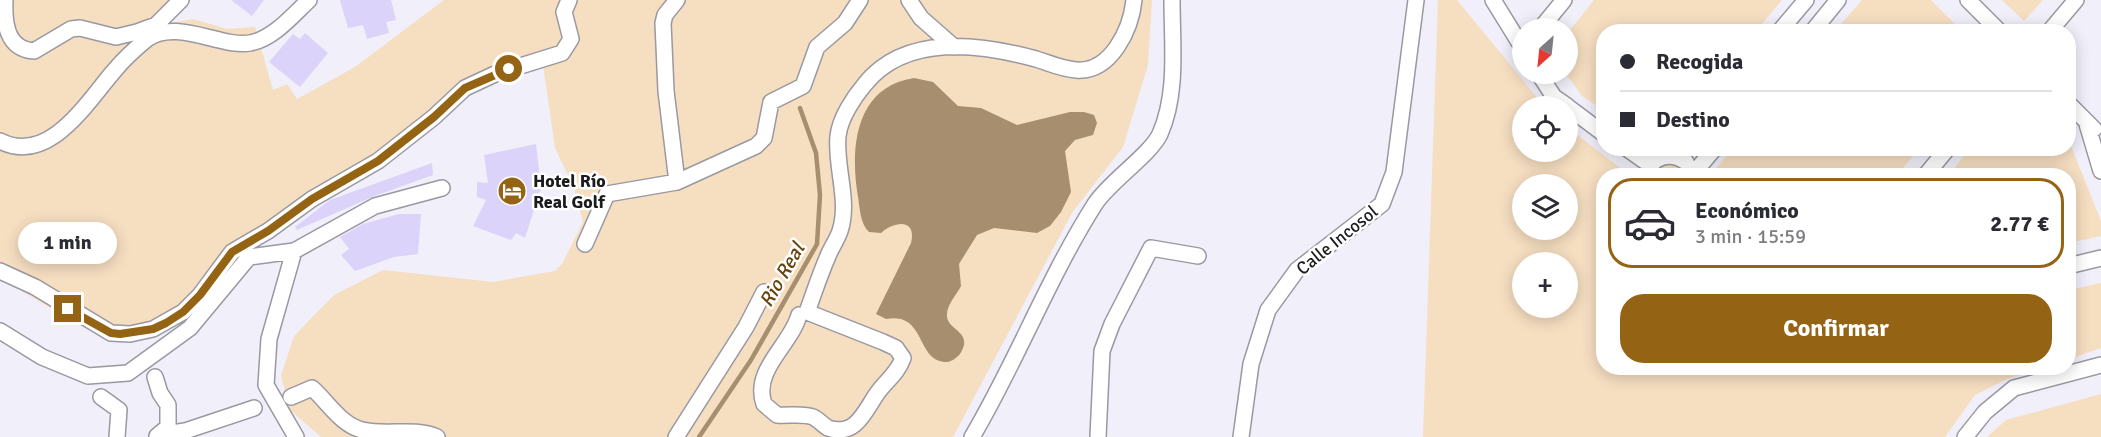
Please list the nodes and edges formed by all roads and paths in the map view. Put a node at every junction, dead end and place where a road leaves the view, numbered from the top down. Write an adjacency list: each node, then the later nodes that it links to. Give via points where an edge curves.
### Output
1 (5, 0): 2 (street, via 7,33 22,48 34,51 71,29 116,37 137,32 156,25)
2 (181, 0)
3 (309, 0): 29 (street, via 272,34 251,43 228,42 198,33 149,38 115,69 79,116 57,135 14,148)
4 (569, 0): 46 (street, via 564,12 571,39 562,53 465,88 378,161 232,252 183,312 153,329 111,333 35,287)
5 (677, 0): 39 (street, via 663,23)
6 (860, 0): 39 (street, via 845,23 818,47 803,86 771,102 764,138 756,146)
7 (909, 0): 23 (street, via 921,18)
8 (1134, 0): 23 (street, via 1132,16 1118,45 1109,58 1090,68 1077,70 1006,53)
9 (1172, 0): 62 (street, via 1172,98 1159,137 1096,201)
10 (1416, 0): 64 (street, Calle Incosol, via 1394,172 1382,204 1297,270 1268,310 1251,364)
11 (1493, 0): 22 (street)
12 (1564, 0): 17 (street)
13 (1806, 0): 18 (street)
14 (1838, 0): 19 (street)
15 (1968, 0): 20 (street)
16 (2076, 0): 21 (street)
17 (1549, 18)
18 (1786, 24)
19 (1818, 24)
20 (1992, 24)
21 (2056, 24)
22 (1512, 30)
23 (954, 47): 48 (street, via 920,49 885,66 854,99 838,136 840,231 807,312 896,348 903,358 898,371 877,393 852,432 837,432 805,415 777,415 764,404 762,387 766,372 796,328)
24 (2076, 111): 26 (street)
25 (1578, 115): 27 (street)
26 (2088, 123): 28 (street); 38 (street)
27 (1596, 128)
28 (2101, 135)
29 (0, 141)
30 (1634, 156): 34 (street)
31 (1663, 156): 35 (street)
32 (1708, 156): 36 (street)
33 (1941, 156): 37 (street)
34 (1646, 168)
35 (1650, 168)
36 (1699, 168)
37 (1932, 168)
38 (2101, 169)
39 (676, 182): 41 (street, via 607,194)
40 (442, 188): 42 (street, via 375,206)
41 (585, 244)
42 (294, 251): 49 (street, via 249,257 190,328 128,373 88,376 42,357); 59 (street, via 269,339 266,385)
43 (1198, 256): 63 (street, via 1151,249 1102,351)
44 (2101, 258): 45 (street)
45 (2076, 264)
46 (0, 271)
47 (764, 292): 61 (street)
48 (799, 315)
49 (0, 331)
50 (2101, 365): 51 (street)
51 (2076, 372)
52 (2063, 375): 65 (street, via 2014,388 1985,412)
53 (155, 377): 57 (street, via 170,414 168,427)
54 (101, 397): 58 (street, via 119,410)
55 (291, 397): 60 (street, via 312,388 345,421 361,430 421,431)
56 (254, 408): 57 (street)
57 (157, 436)
58 (117, 437)
59 (296, 437)
60 (437, 437)
61 (676, 437)
62 (972, 437)
63 (1098, 437)
64 (1241, 437)
65 (1965, 437)

